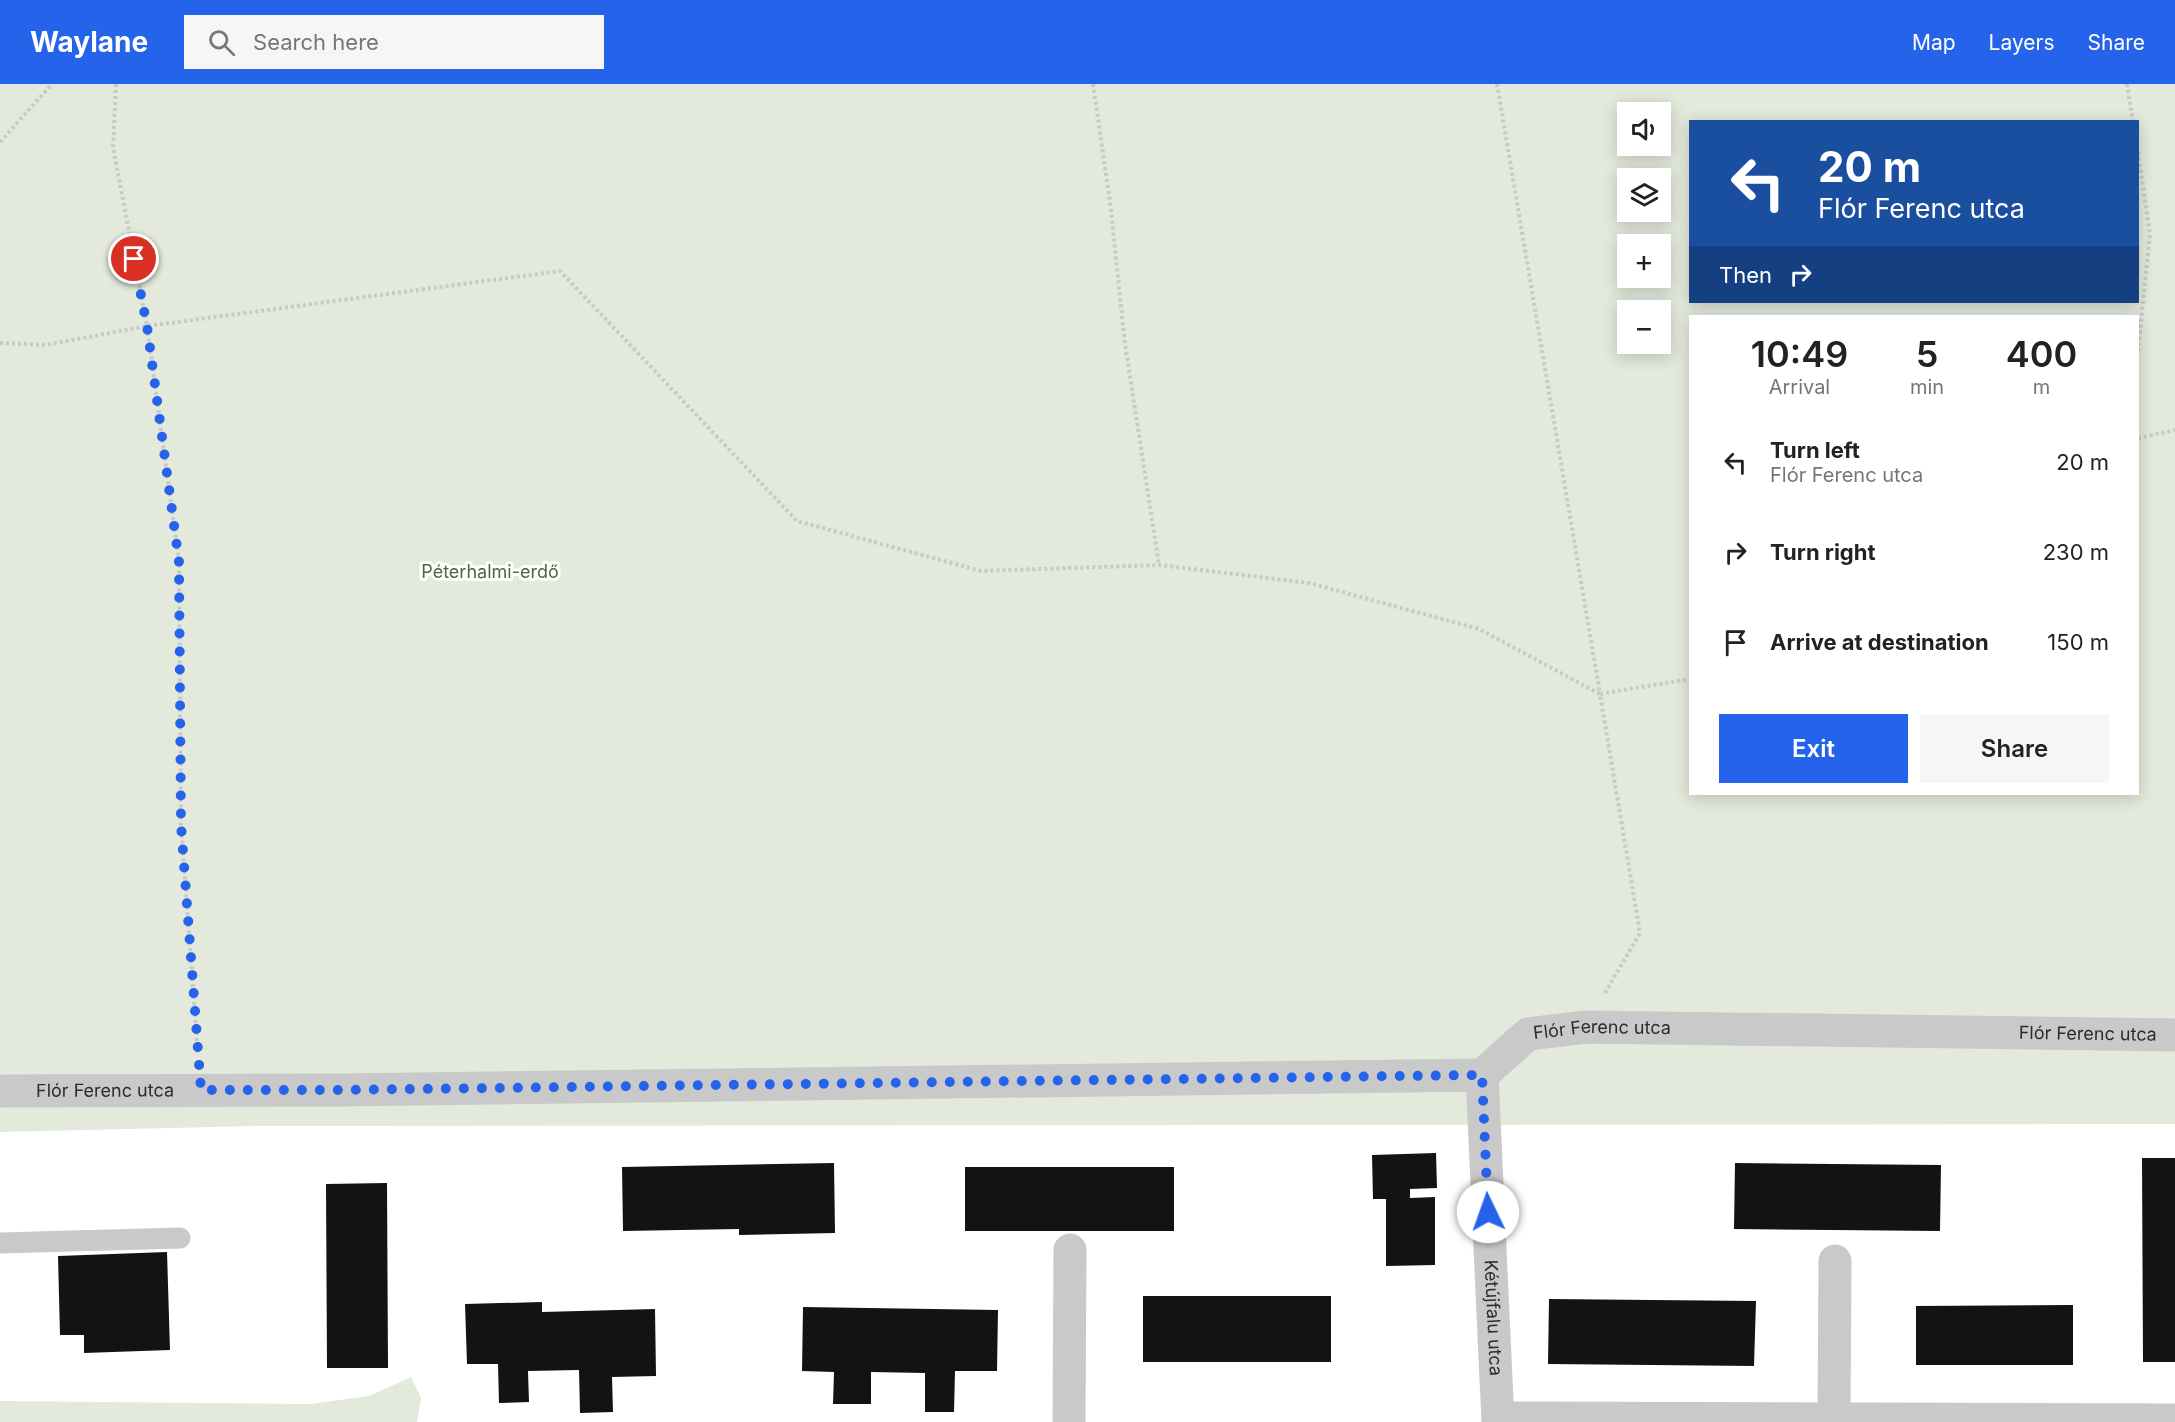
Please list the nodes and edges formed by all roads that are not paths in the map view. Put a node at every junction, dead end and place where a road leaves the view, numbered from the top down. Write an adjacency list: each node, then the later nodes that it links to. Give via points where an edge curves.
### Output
1 (2175, 1035): 2 (street, Flór Ferenc utca, via 1586,1027 1528,1034)
2 (1482, 1075): 3 (street, Flór Ferenc utca); 9 (street, Kétújfalu utca)
3 (0, 1091)
4 (180, 1238): 5 (lane)
5 (0, 1243)
6 (1070, 1250): 11 (street)
7 (1835, 1261): 8 (street)
8 (1833, 1419): 9 (street, Kétújfalu utca); 10 (street, Kétújfalu utca)
9 (1498, 1420)
10 (2175, 1420)
11 (1069, 1422)

